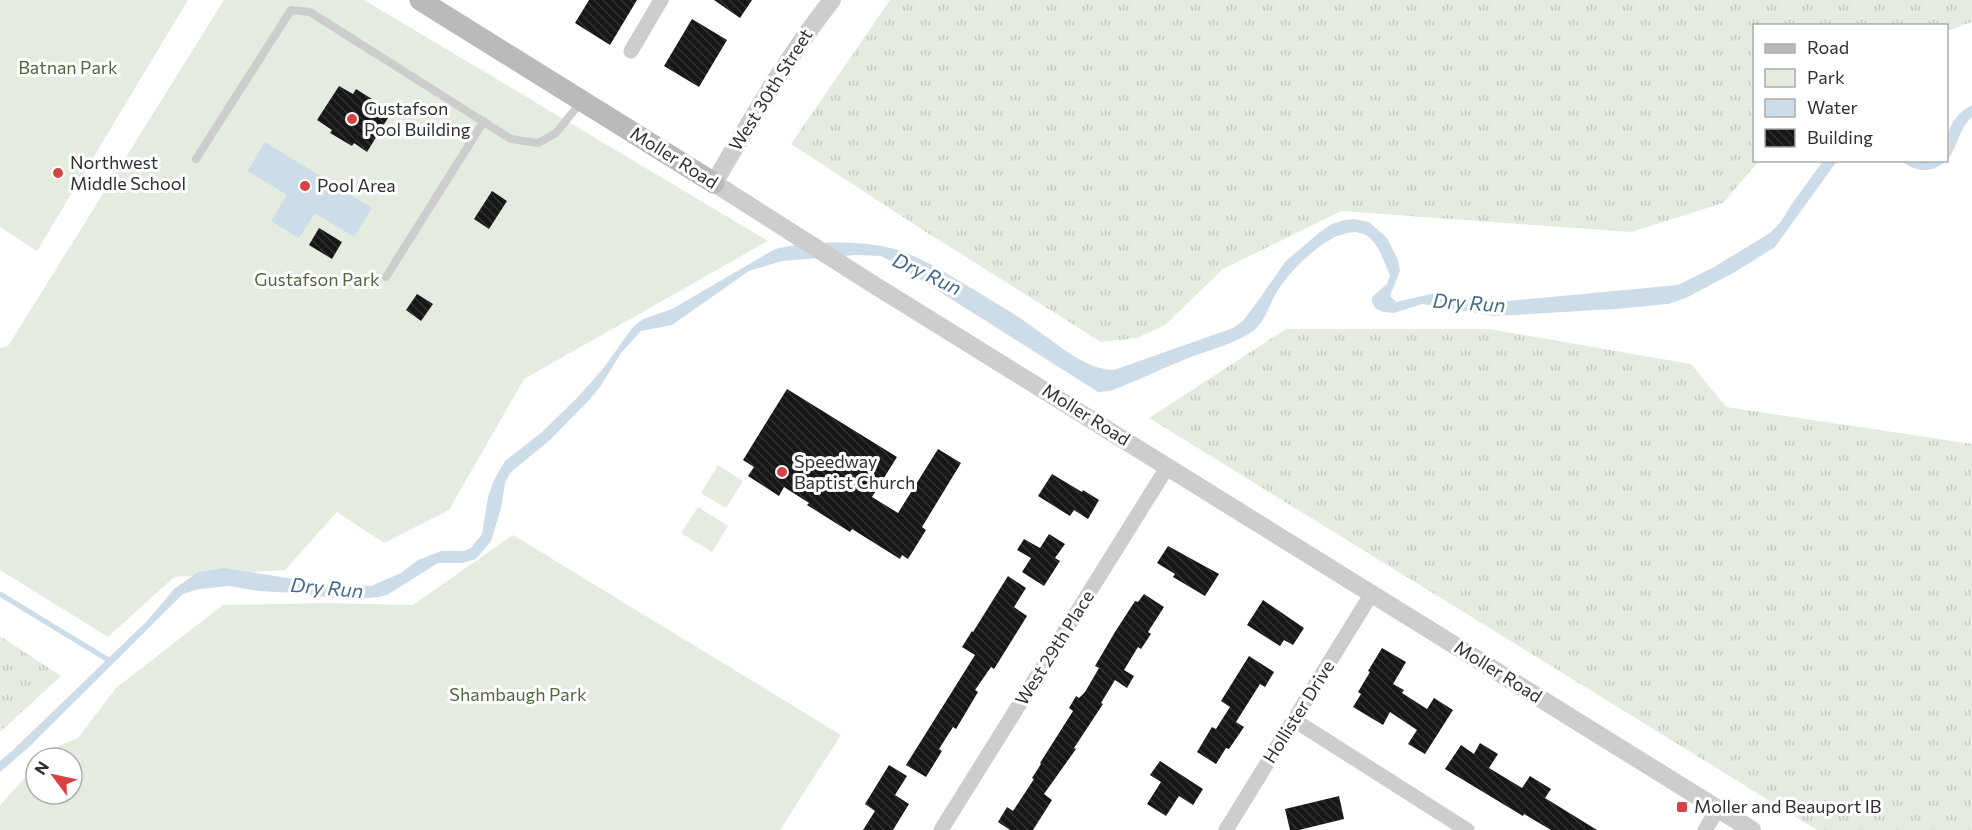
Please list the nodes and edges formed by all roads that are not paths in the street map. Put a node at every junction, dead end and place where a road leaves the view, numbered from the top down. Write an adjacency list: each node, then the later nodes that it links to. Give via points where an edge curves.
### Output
1 (420, 0): 4 (main road, Moller Road)
2 (661, 0): 5 (street)
3 (832, 0): 9 (street, West 30th Street, via 784,67)
4 (444, 6): 6 (main road, Moller Road)
5 (631, 51)
6 (582, 101): 7 (lane, via 556,133 538,143 511,139); 9 (main road, Moller Road)
7 (484, 121): 8 (lane, via 310,12 291,10); 10 (lane)
8 (196, 159)
9 (714, 183): 11 (street, Moller Road)
10 (386, 277)
11 (1168, 466): 12 (street, Moller Road); 15 (street, West 29th Place)
12 (1372, 593): 13 (street, Hollister Drive); 14 (street, Moller Road)
13 (1294, 720): 16 (street, Hollister Drive); 17 (street)
14 (1718, 809): 18 (street); 19 (street, Moller Road)
15 (941, 830)
16 (1226, 830)
17 (1466, 830)
18 (1705, 830)
19 (1752, 830)

